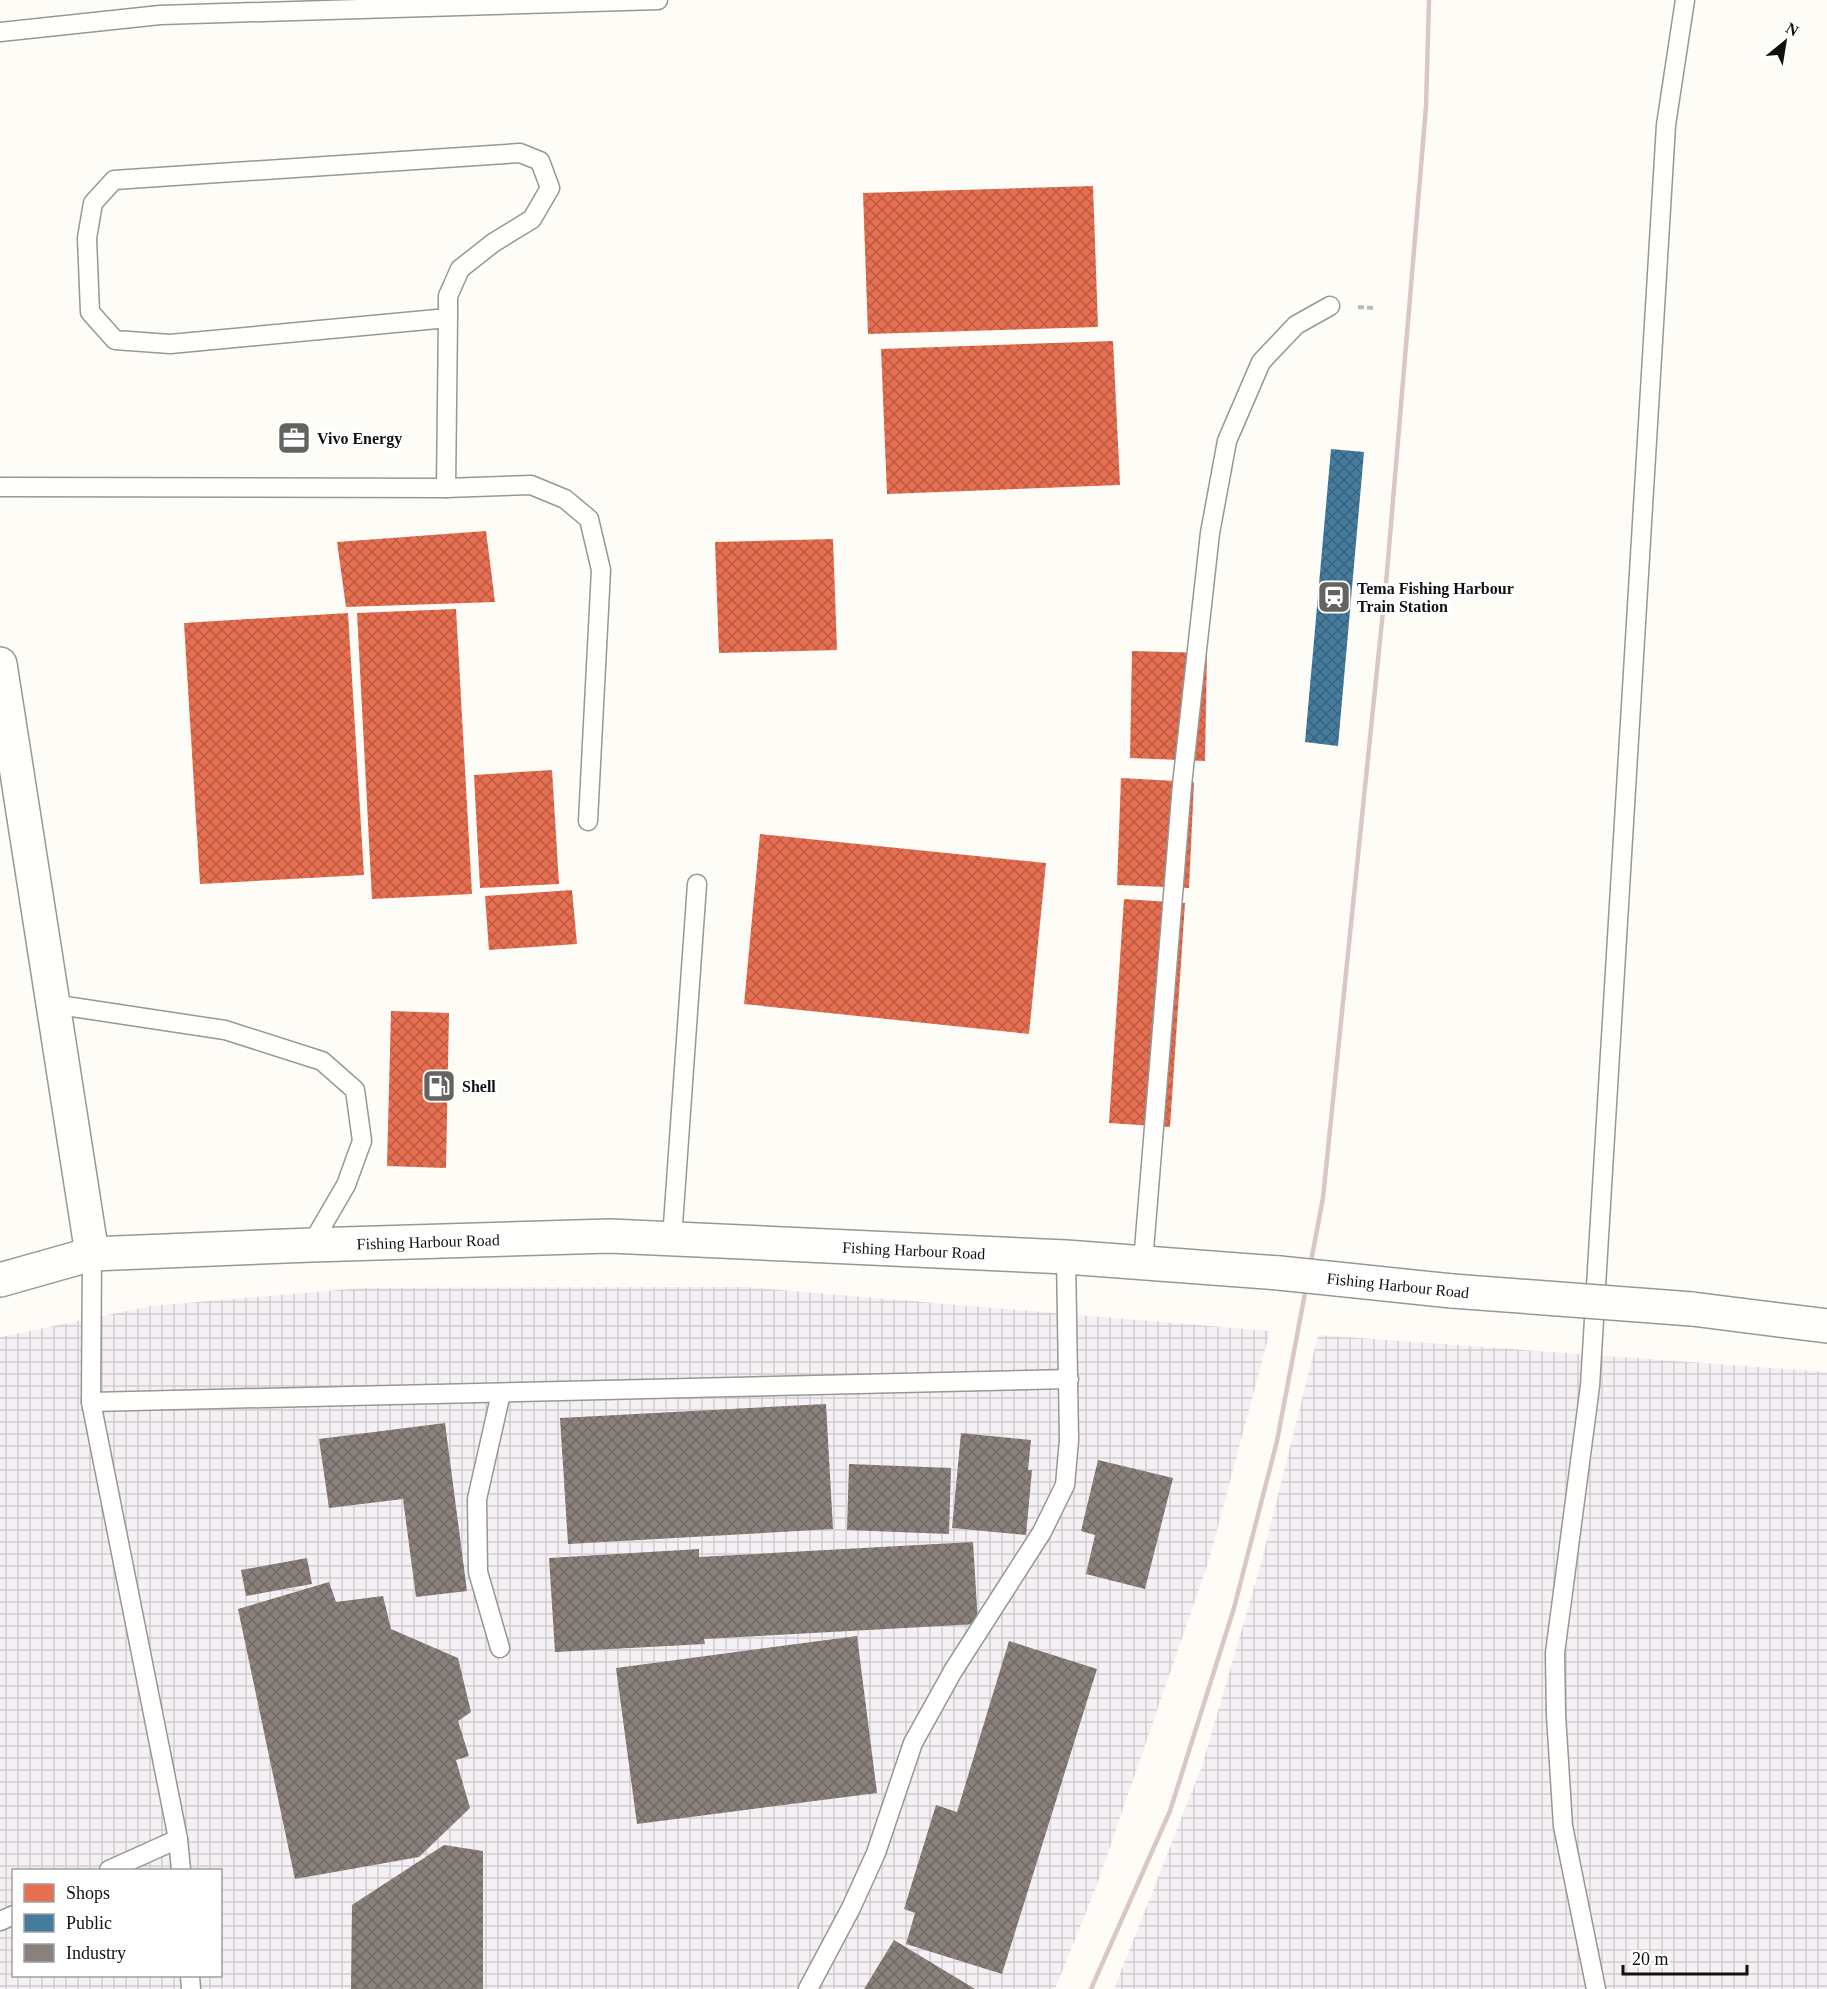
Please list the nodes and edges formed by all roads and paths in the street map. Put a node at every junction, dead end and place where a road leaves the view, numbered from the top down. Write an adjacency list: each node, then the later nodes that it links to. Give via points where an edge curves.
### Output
1 (658, 0): 3 (lane, via 160,15)
2 (1685, 0): 27 (lane, via 1666,125 1590,1386 1555,1653 1563,1826)
3 (0, 32)
4 (1330, 306): 16 (lane, via 1296,325 1261,362 1227,441 1210,532 1182,785)
5 (448, 318): 5 (lane, via 448,296 460,269 532,219 550,188 540,162 520,153 114,180 93,203 87,238 90,312 115,340 170,344); 7 (lane)
6 (0, 487): 7 (lane)
7 (446, 488): 9 (lane, via 531,485 566,499 590,519 601,570)
8 (0, 664): 11 (street)
9 (588, 821)
10 (697, 884): 12 (lane)
11 (52, 1004): 13 (lane, via 225,1030 322,1061 355,1090 362,1142 346,1185); 14 (street)
12 (672, 1239): 13 (street, Fishing Harbour Road, via 610,1236); 15 (street, Fishing Harbour Road)
13 (311, 1245): 14 (street, Fishing Harbour Road)
14 (92, 1254): 17 (street, Fishing Harbour Road); 21 (lane)
15 (1066, 1257): 16 (street, Fishing Harbour Road); 19 (lane)
16 (1143, 1262): 18 (street, Fishing Harbour Road, bridge, via 1692,1309)
17 (0, 1280)
18 (1827, 1326)
19 (1069, 1379): 20 (lane); 26 (lane, via 1065,1485 1042,1532 954,1671 914,1743 876,1853)
20 (501, 1393): 21 (lane); 22 (lane, via 477,1499 478,1572)
21 (91, 1402): 23 (lane)
22 (500, 1648)
23 (178, 1839): 24 (lane); 25 (lane)
24 (111, 1869)
25 (181, 1869)
26 (808, 1989)
27 (1596, 1989)

